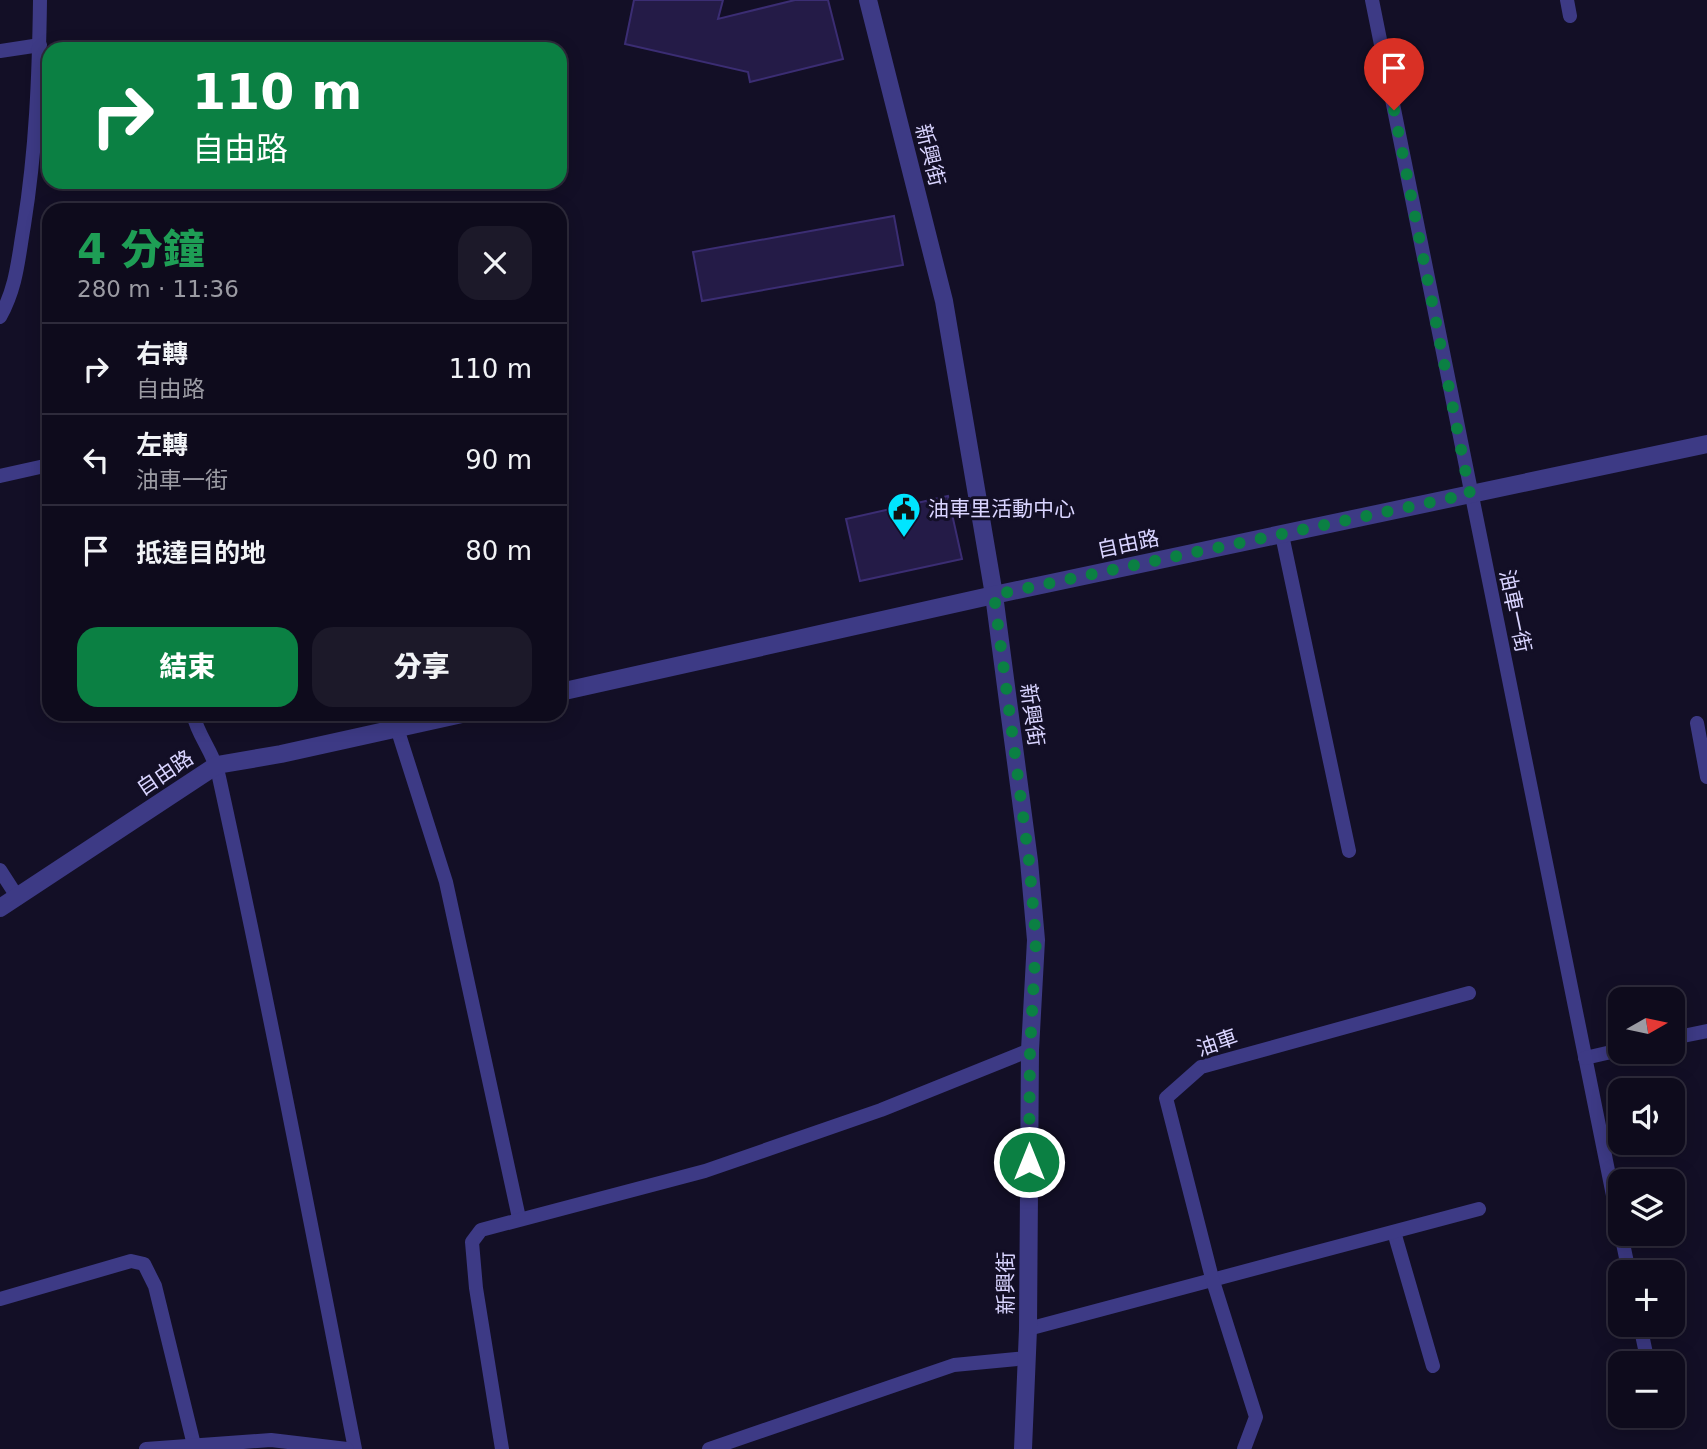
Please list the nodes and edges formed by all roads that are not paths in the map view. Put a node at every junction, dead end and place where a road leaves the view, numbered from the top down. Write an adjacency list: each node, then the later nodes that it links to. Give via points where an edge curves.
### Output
1 (40, 0): 6 (lane)
2 (868, 0): 14 (street, 新興街, via 944,301)
3 (1372, 0): 12 (lane, 油車一街)
4 (1567, 0): 5 (lane)
5 (1570, 16)
6 (40, 45): 7 (lane); 8 (lane, via 31,180 13,292)
7 (0, 51)
8 (0, 317)
9 (1707, 444): 12 (street, 自由路)
10 (42, 467): 11 (lane)
11 (0, 476)
12 (1470, 494): 13 (street, 自由路); 31 (lane, 油車一街)
13 (1282, 535): 14 (street, 自由路); 22 (lane)
14 (994, 595): 15 (street, 自由路); 29 (street, 新興街, via 1036,940)
15 (567, 690)
16 (194, 721): 20 (lane)
17 (429, 721): 19 (street, 自由路)
18 (1697, 723): 21 (lane)
19 (397, 728): 20 (street, 自由路); 34 (lane, via 446,882)
20 (217, 765): 24 (street, 自由路); 44 (lane)
21 (1707, 777)
22 (1349, 851)
23 (0, 870): 24 (lane)
24 (18, 898): 25 (street, 自由路)
25 (0, 908)
26 (1469, 993): 36 (lane, 油車, via 1201,1067 1166,1098)
27 (1707, 1031): 28 (lane)
28 (1685, 1036)
29 (1030, 1050): 34 (lane, via 881,1110 705,1171); 38 (street, 新興街)
30 (1608, 1053): 31 (lane)
31 (1585, 1058): 32 (lane, 油車一街)
32 (1608, 1169)
33 (1479, 1209): 35 (lane)
34 (519, 1218): 45 (lane, via 481,1230 472,1242)
35 (1394, 1232): 36 (lane); 40 (lane)
36 (1212, 1278): 38 (lane); 48 (lane, 油車, via 1256,1418)
37 (0, 1299): 41 (lane, via 131,1261 144,1264 155,1286)
38 (1028, 1329): 39 (street, 新興街)
39 (1027, 1358): 46 (lane, via 954,1365); 47 (street, 新興街)
40 (1433, 1366)
41 (194, 1445): 42 (lane); 43 (lane, via 271,1440)
42 (146, 1449)
43 (347, 1449)
44 (355, 1449)
45 (502, 1449)
46 (709, 1449)
47 (1023, 1449)
48 (1244, 1449)

